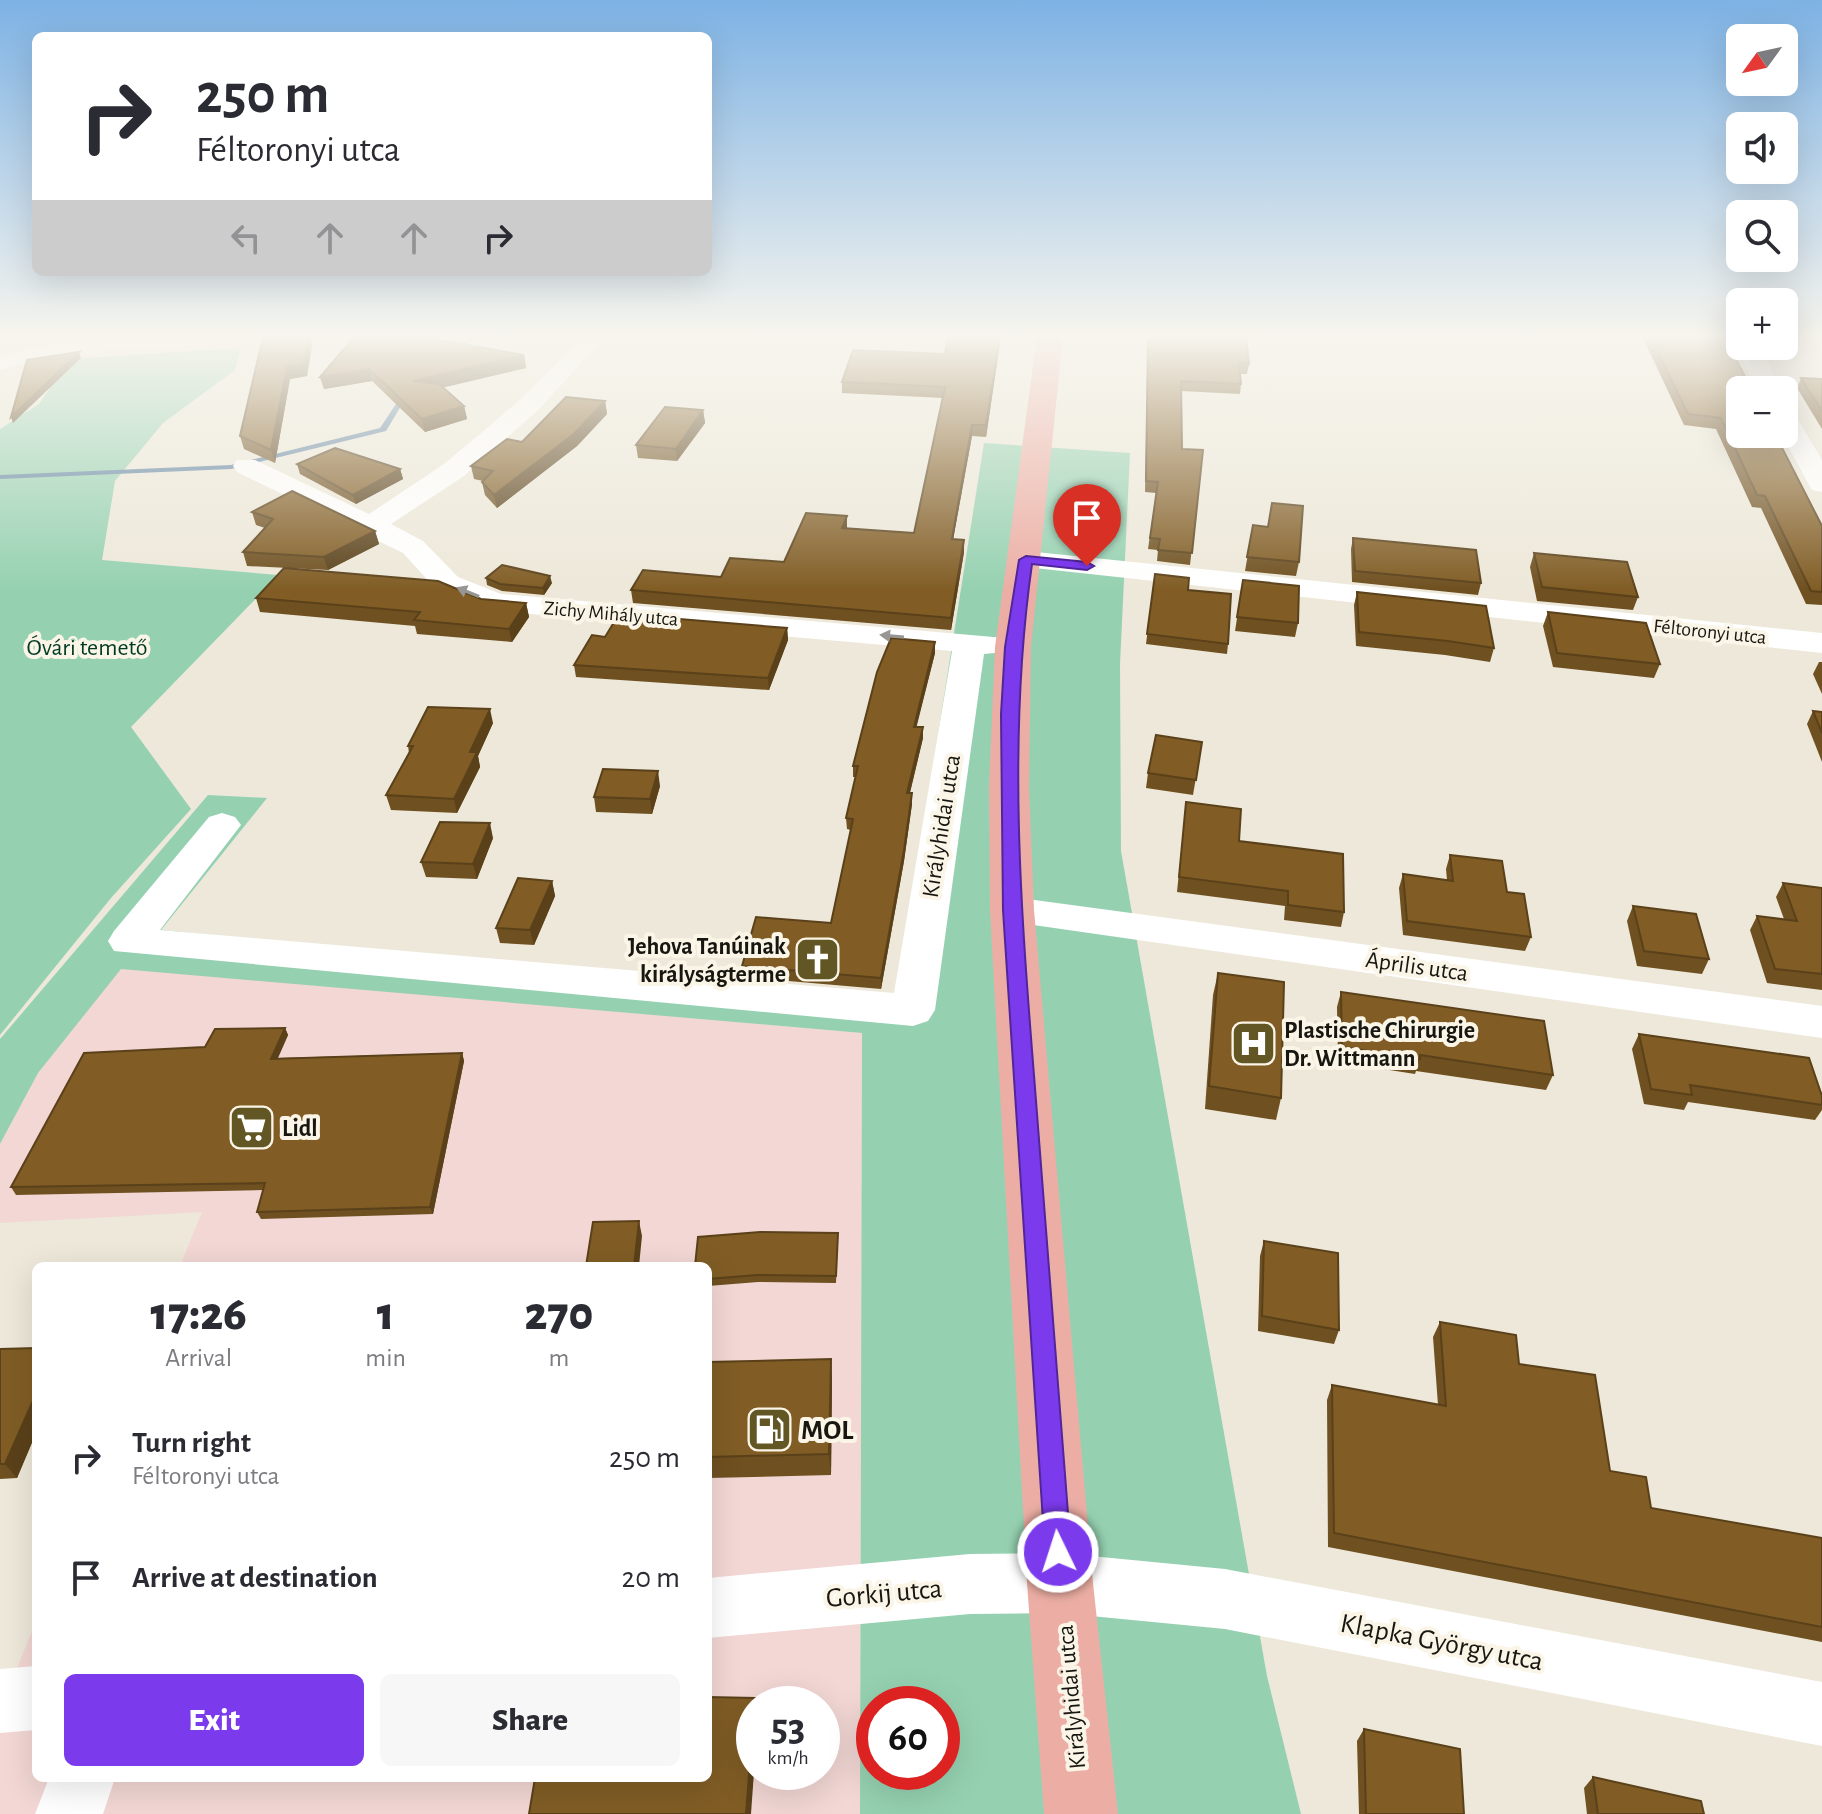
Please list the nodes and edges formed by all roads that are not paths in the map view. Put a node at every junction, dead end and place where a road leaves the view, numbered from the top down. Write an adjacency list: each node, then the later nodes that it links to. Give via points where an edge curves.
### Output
1 (511, 421): 6 (street, via 454,470)
2 (1041, 421): 7 (main road, Királyhidai utca)
3 (1798, 429): 5 (street)
4 (246, 466): 6 (street, Zichy Mihály utca)
5 (1822, 484)
6 (371, 525): 8 (street, Zichy Mihály utca, one-way to 6, via 496,603 447,583 413,547)
7 (1026, 560): 9 (street, Féltoronyi utca); 10 (main road, Királyhidai utca)
8 (970, 642): 10 (street, Zichy Mihály utca); 11 (street, Királyhidai utca, via 913,1010 129,941)
9 (1822, 643)
10 (1013, 647): 12 (main road, Királyhidai utca)
11 (222, 825)
12 (1012, 910): 13 (street, Április utca); 14 (main road, Királyhidai utca)
13 (1822, 1022)
14 (1060, 1583): 15 (street, Gorkij utca, via 970,1584); 18 (street, Klapka György utca, via 1225,1599); 21 (main road, Királyhidai utca)
15 (712, 1608)
16 (32, 1698): 17 (street)
17 (0, 1701)
18 (1822, 1714)
19 (81, 1782): 20 (street)
20 (69, 1814)
21 (1081, 1814)

